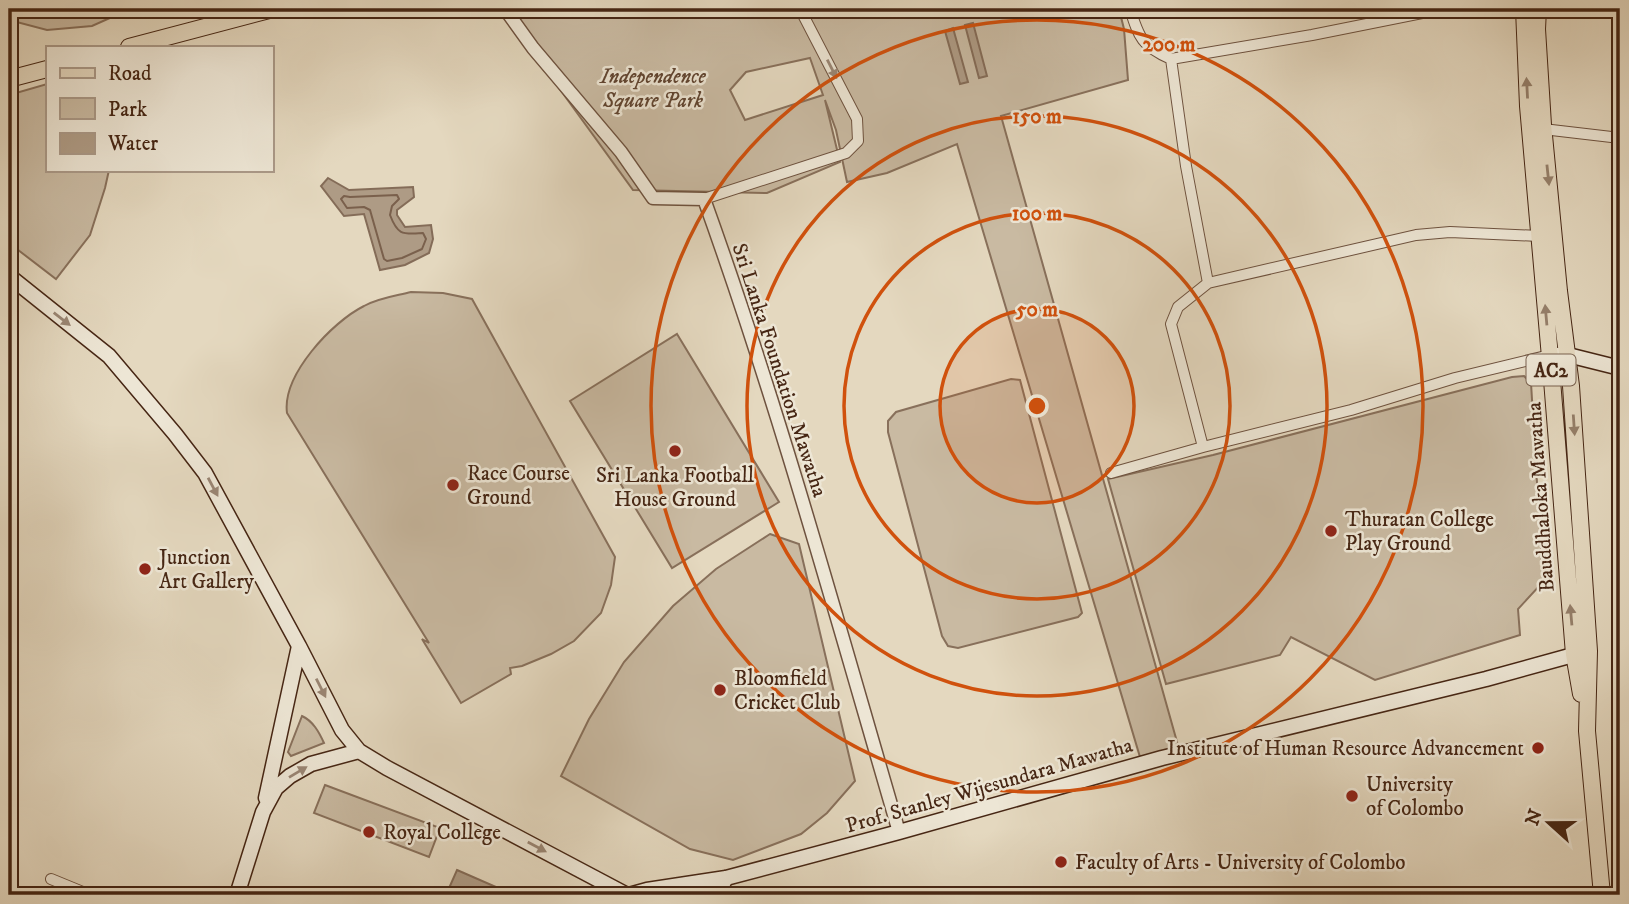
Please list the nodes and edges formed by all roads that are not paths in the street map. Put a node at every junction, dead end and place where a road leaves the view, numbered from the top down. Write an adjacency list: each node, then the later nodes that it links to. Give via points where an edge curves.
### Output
1 (273, 9): 8 (main road)
2 (505, 9): 14 (street, via 653,198)
3 (800, 9): 14 (street, one-way to 14, via 857,119 858,141 846,153)
4 (1130, 9): 9 (street, via 1147,46)
5 (1442, 9): 9 (street)
6 (1524, 9): 15 (main road, Bauddhaloka Mawatha / AC2, one-way to 6)
7 (1538, 9): 12 (main road, Bauddhaloka Mawatha / AC2)
8 (133, 46)
9 (1171, 59): 17 (street)
10 (46, 69): 11 (main road)
11 (9, 79)
12 (1543, 129): 13 (street); 19 (main road, Bauddhaloka Mawatha / AC2, one-way to 19)
13 (1620, 138)
14 (704, 199): 27 (street, Sri Lanka Foundation Mawatha, via 794,472)
15 (1539, 236): 17 (street, via 1416,235); 18 (main road, Bauddhaloka Mawatha / AC2, one-way to 15)
16 (9, 276): 23 (main road, one-way to 23, via 109,356 205,472)
17 (1208, 283): 21 (street, via 1178,307 1171,324)
18 (1550, 355): 19 (main road); 21 (street); 24 (main road, Bauddhaloka Mawatha / AC2, one-way to 18)
19 (1568, 355): 20 (main road); 24 (main road, Bauddhaloka Mawatha / AC2, one-way to 24)
20 (1620, 369)
21 (1203, 447): 22 (street)
22 (1111, 473)
23 (299, 646): 25 (main road, one-way to 25, via 342,730); 26 (main road)
24 (1581, 652): 27 (main road, Prof. Stanley Wijesundara Mawatha, via 1163,758); 34 (main road, Bauddhaloka Mawatha / AC2)
25 (359, 751): 26 (main road, one-way to 25, via 276,788 290,776 311,764); 32 (main road, one-way to 32)
26 (263, 812): 31 (main road)
27 (899, 832): 28 (main road, Prof. Stanley Wijesundara Mawatha)
28 (726, 878): 32 (main road, Prof. Stanley Wijesundara Mawatha); 33 (main road)
29 (51, 879): 30 (street)
30 (90, 895)
31 (237, 895)
32 (628, 895)
33 (717, 895)
34 (1602, 895)

